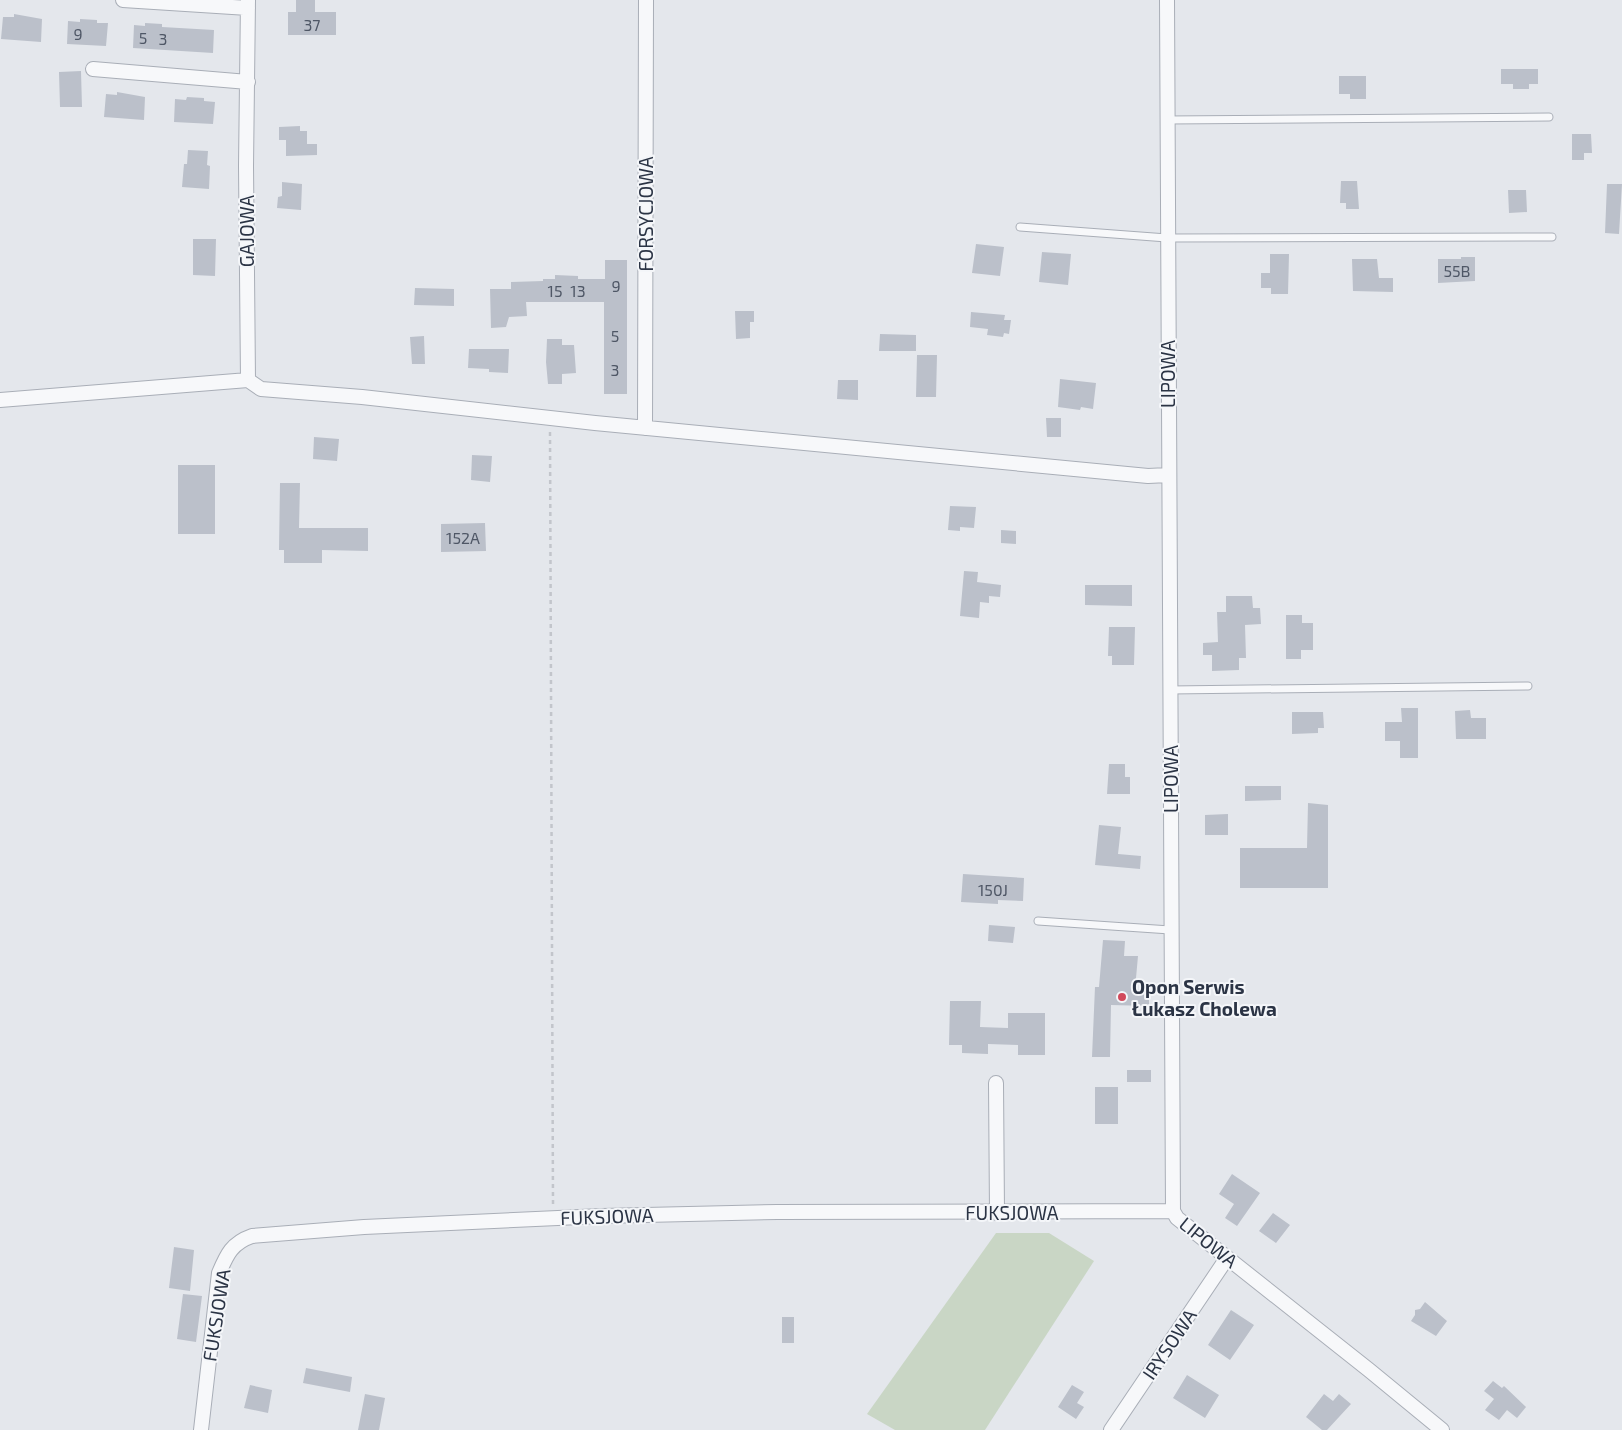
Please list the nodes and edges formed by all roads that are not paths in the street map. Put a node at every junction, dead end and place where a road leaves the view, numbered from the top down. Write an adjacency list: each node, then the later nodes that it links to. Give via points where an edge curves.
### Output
1 (123, 0): 4 (street)
2 (646, 0): 14 (street, FORSYCJOWA)
3 (1167, 0): 8 (street, LIPOWA)
4 (248, 4): 6 (street, GAJOWA)
5 (94, 69): 6 (street)
6 (248, 82): 12 (street, GAJOWA)
7 (1548, 117): 8 (lane)
8 (1167, 120): 11 (street, LIPOWA)
9 (1020, 227): 11 (lane)
10 (1552, 237): 11 (lane)
11 (1168, 238): 15 (street, LIPOWA)
12 (248, 380): 13 (street); 14 (street, via 260,389)
13 (0, 400)
14 (644, 428): 15 (street, via 1148,476)
15 (1168, 475): 17 (street, LIPOWA)
16 (1528, 686): 17 (lane)
17 (1169, 690): 19 (street, LIPOWA)
18 (1038, 921): 19 (lane)
19 (1170, 930): 21 (street, LIPOWA)
20 (996, 1083): 22 (street)
21 (1173, 1211): 22 (street, FUKSJOWA); 23 (street, LIPOWA, via 1177,1218)
22 (997, 1213): 24 (street, FUKSJOWA, via 777,1212 553,1218 252,1236 238,1241 228,1251 219,1273)
23 (1227, 1258): 25 (street, IRYSOWA); 26 (street, LIPOWA)
24 (201, 1430)
25 (1111, 1430)
26 (1442, 1430)

